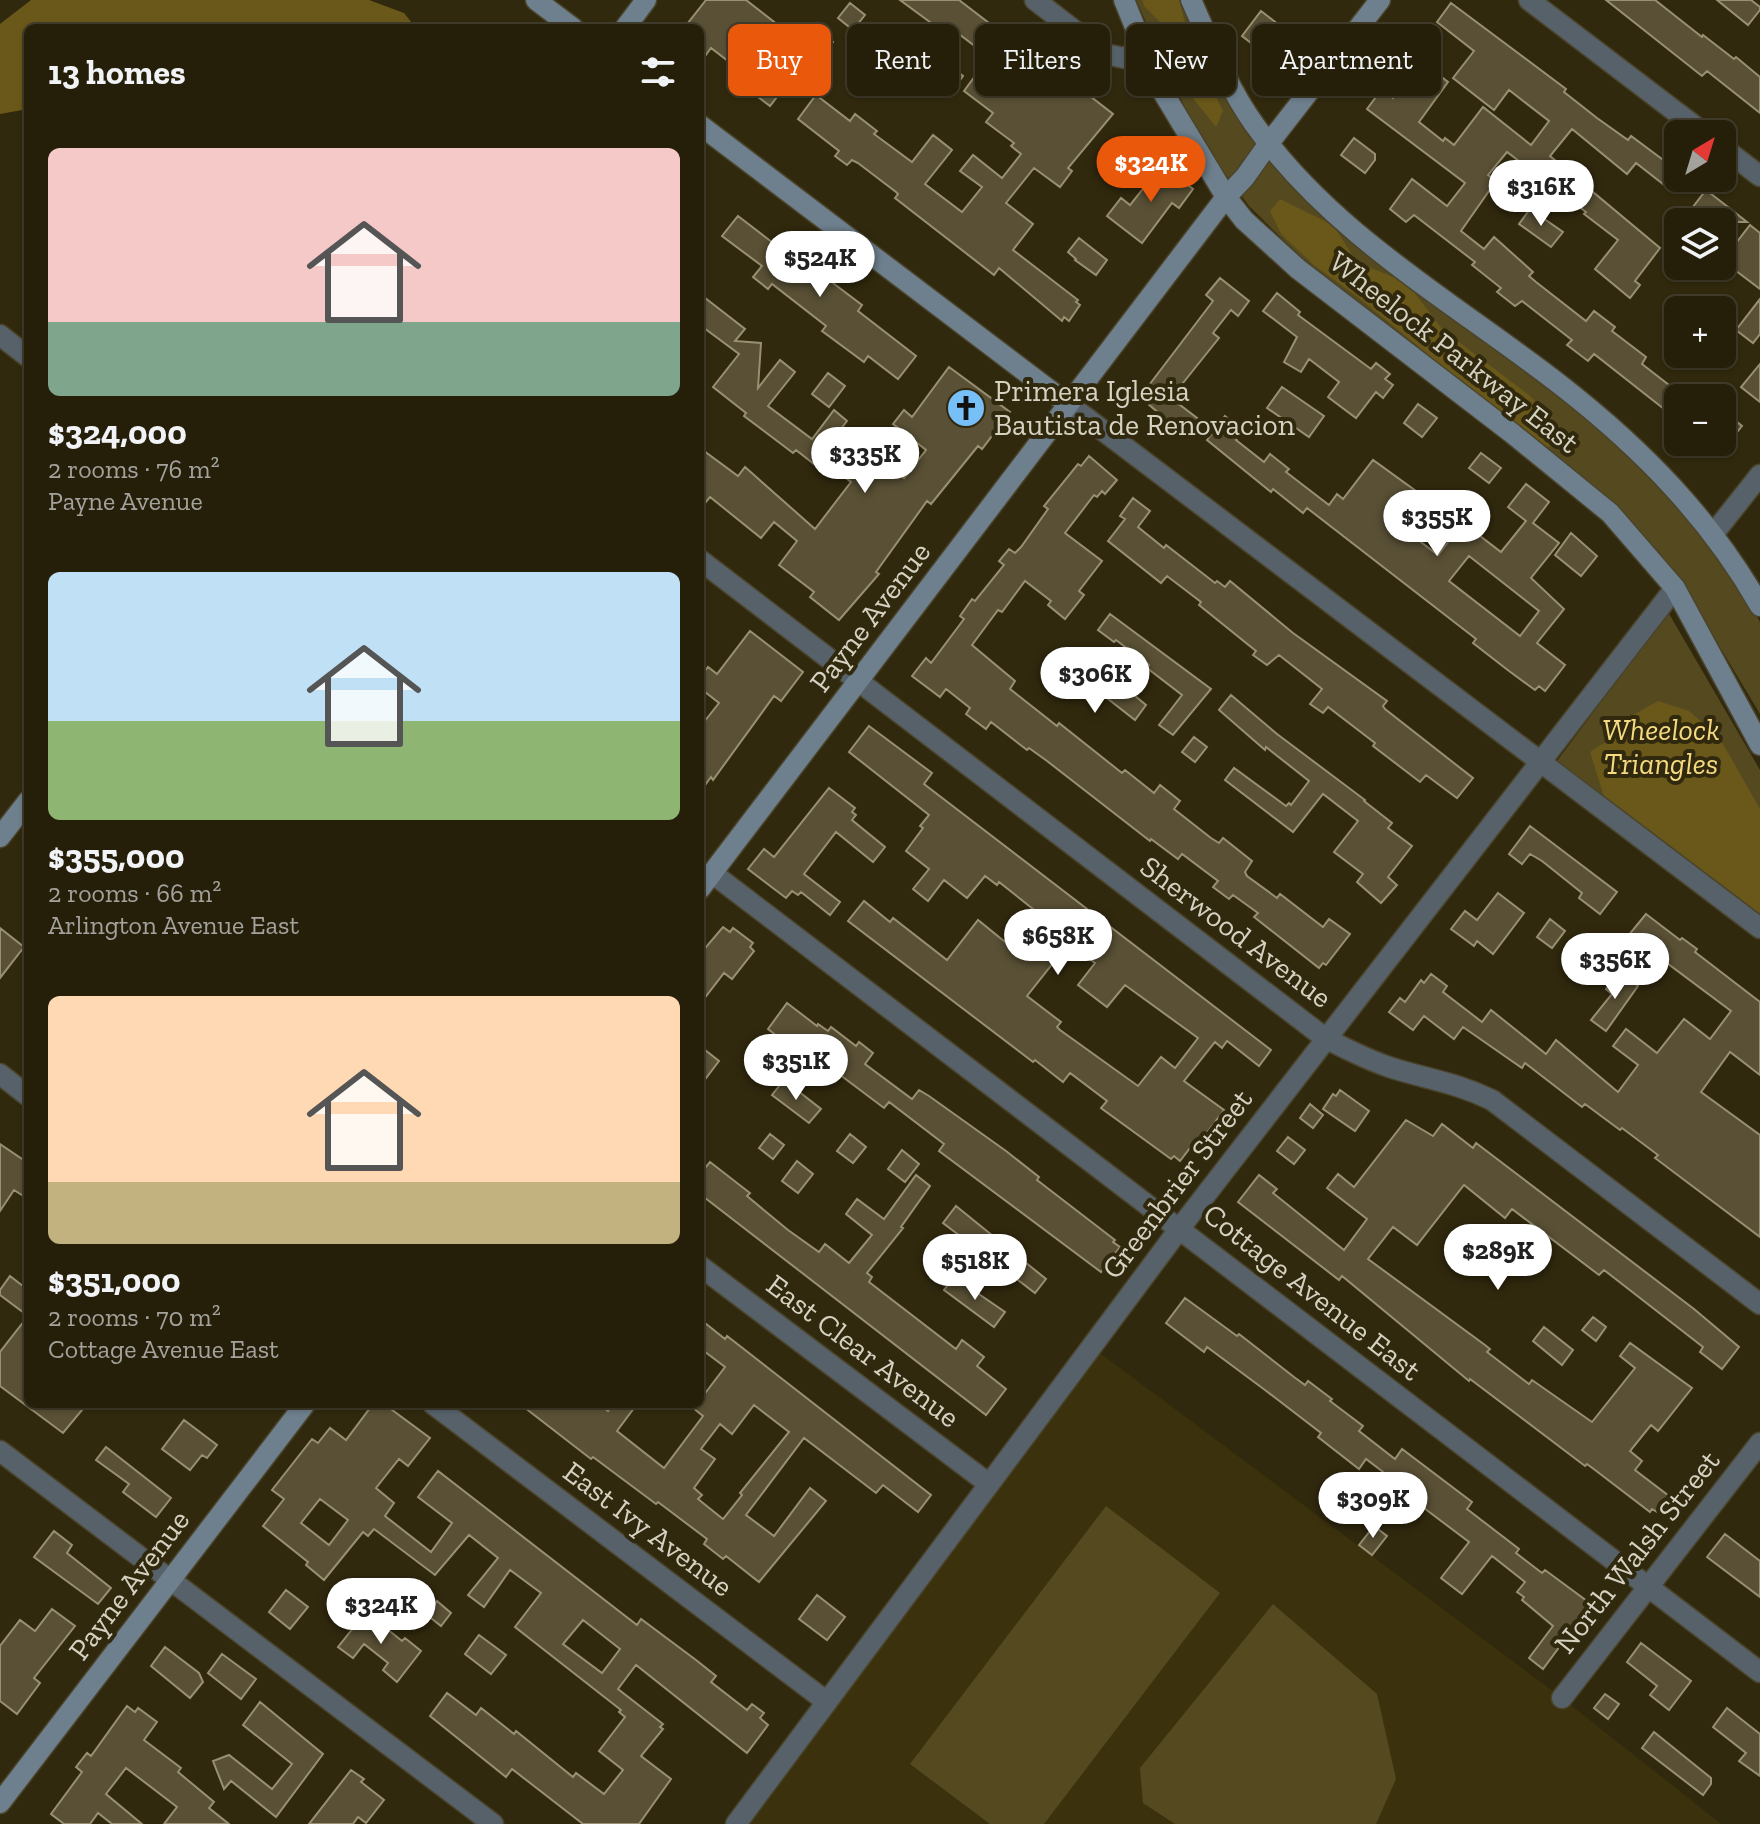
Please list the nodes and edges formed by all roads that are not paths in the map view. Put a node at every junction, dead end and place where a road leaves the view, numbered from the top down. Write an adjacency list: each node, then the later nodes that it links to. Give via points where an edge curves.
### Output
1 (536, 0): 8 (street)
2 (646, 0): 9 (street)
3 (1035, 0): 11 (street, via 1105,54)
4 (1124, 0): 10 (street, Wheelock Parkway East)
5 (1191, 0): 15 (street, Wheelock Parkway East, via 1221,68)
6 (1380, 0): 15 (street, Payne Avenue)
7 (1529, 0): 13 (street)
8 (568, 24)
9 (628, 24)
10 (1133, 24)
11 (1126, 57)
12 (1165, 96): 18 (street, Wheelock Parkway East)
13 (1687, 120)
14 (704, 128): 21 (street)
15 (1269, 143): 18 (street, Payne Avenue); 23 (street, Wheelock Parkway East, via 1339,218 1384,256 1564,388 1653,465)
16 (1736, 158): 17 (street)
17 (1760, 176)
18 (1226, 197): 21 (street, Payne Avenue); 26 (street, Wheelock Parkway East, via 1298,269 1610,513)
19 (3, 345): 20 (street)
20 (24, 355)
21 (1068, 404): 28 (street, Payne Avenue); 30 (street)
22 (1760, 475): 23 (street)
23 (1714, 533): 25 (street, Wheelock Parkway East)
24 (704, 563): 28 (street, Sherwood Avenue)
25 (1755, 585): 27 (street, Wheelock Parkway East)
26 (1675, 588): 29 (street, Wheelock Parkway East); 30 (street, Greenbrier Street)
27 (1760, 606)
28 (859, 681): 33 (street, Payne Avenue); 35 (street, Sherwood Avenue)
29 (1760, 745)
30 (1540, 763): 34 (street); 35 (street, Greenbrier Street)
31 (24, 806): 32 (street)
32 (0, 837)
33 (706, 881): 38 (street, Cottage Avenue East)
34 (1760, 928)
35 (1325, 1038): 38 (street, Greenbrier Street); 40 (street, Sherwood Avenue, via 1393,1068 1466,1087 1507,1109)
36 (0, 1074): 37 (street)
37 (24, 1093)
38 (1180, 1228): 45 (street, Greenbrier Street); 47 (street, Cottage Avenue East)
39 (704, 1269): 45 (street, East Clear Avenue)
40 (1760, 1304)
41 (302, 1408): 46 (street, Payne Avenue)
42 (438, 1408): 50 (street, East Ivy Avenue)
43 (1760, 1443): 47 (street, North Walsh Street)
44 (0, 1451): 46 (street)
45 (989, 1484): 50 (street, Greenbrier Street)
46 (170, 1580): 51 (street, Payne Avenue); 52 (street)
47 (1648, 1588): 48 (street, Cottage Avenue East); 49 (street, North Walsh Street)
48 (1760, 1672)
49 (1562, 1698)
50 (827, 1702): 53 (street, Greenbrier Street)
51 (0, 1803)
52 (493, 1824)
53 (736, 1824)

